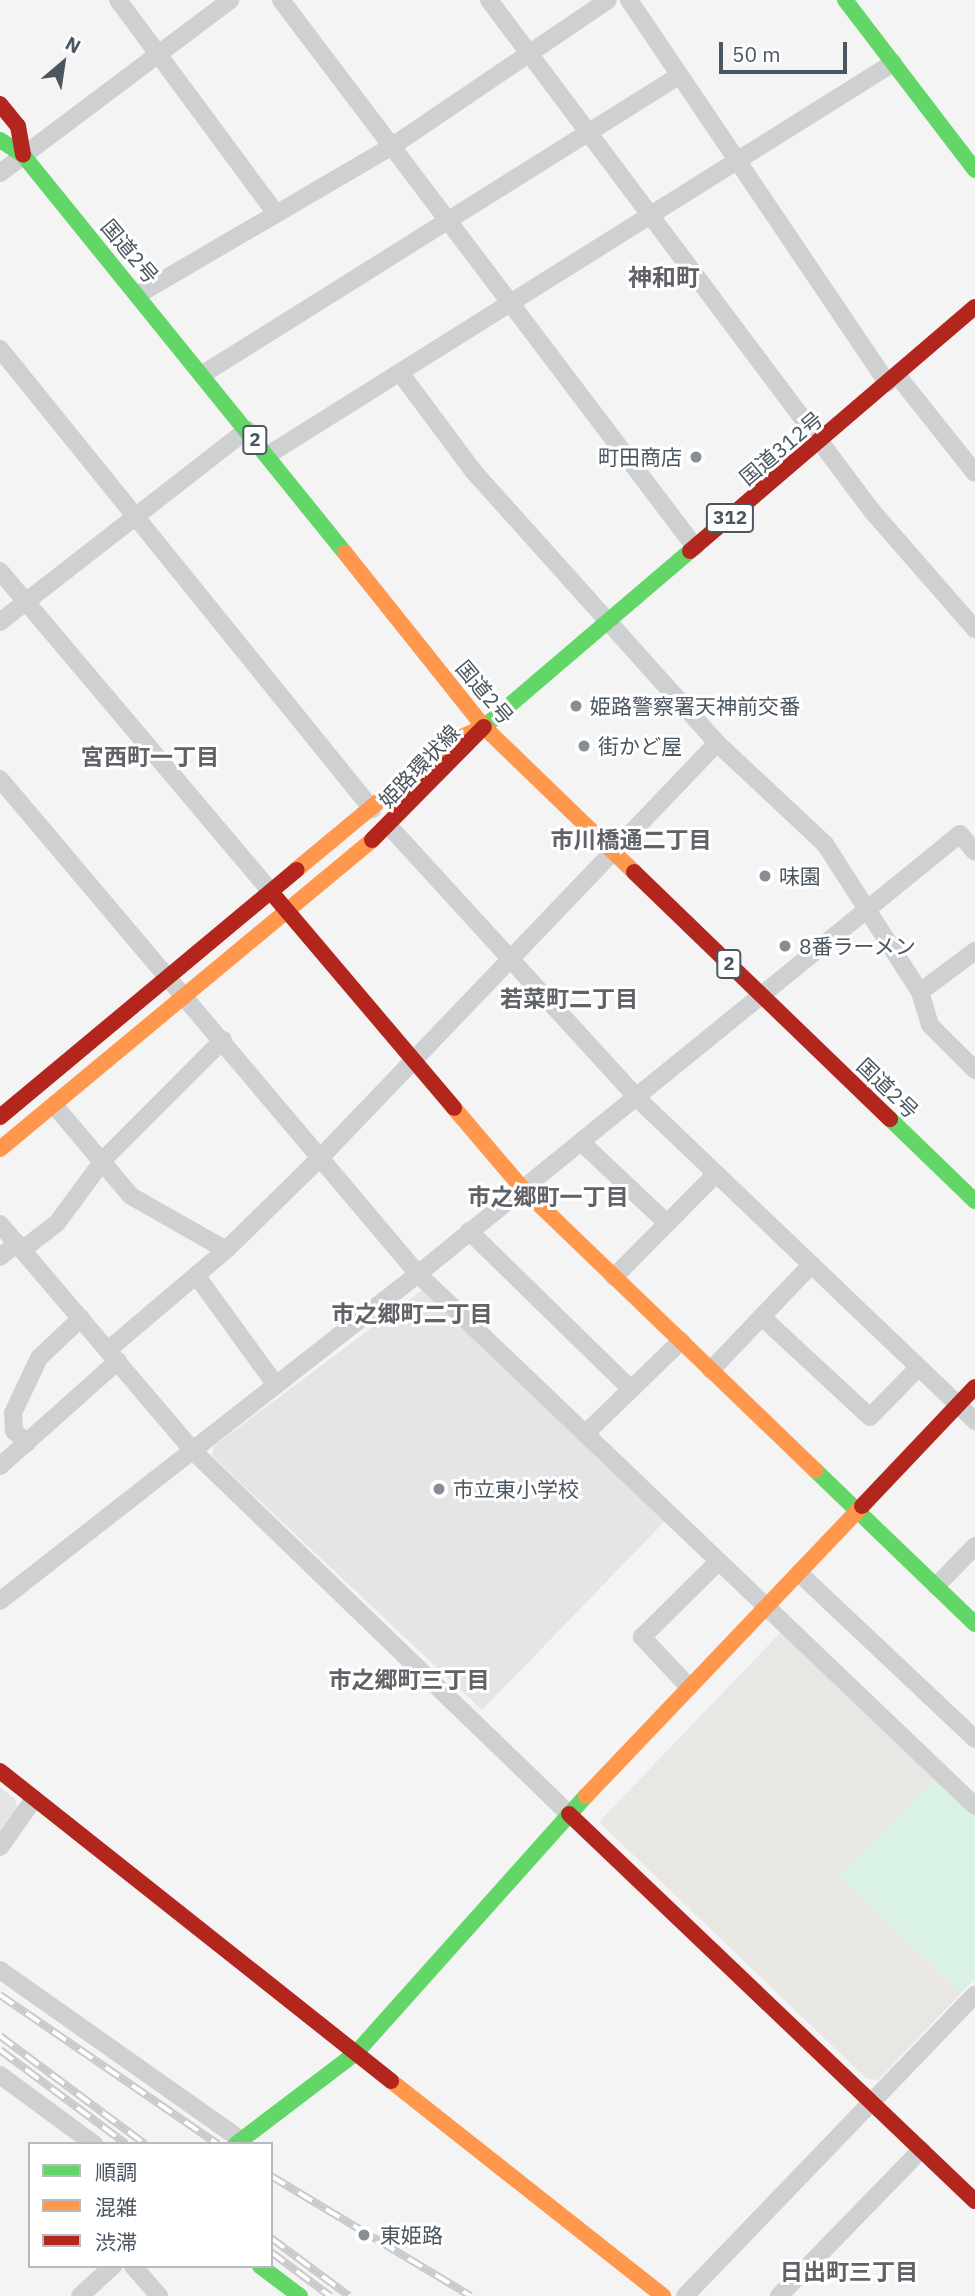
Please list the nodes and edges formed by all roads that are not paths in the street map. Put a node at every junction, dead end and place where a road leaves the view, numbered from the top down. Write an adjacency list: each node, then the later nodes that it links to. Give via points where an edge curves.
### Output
1 (118, 0): 8 (street)
2 (230, 0): 8 (street)
3 (281, 0): 15 (street)
4 (489, 0): 9 (street)
5 (608, 0): 9 (street)
6 (629, 0): 11 (street)
7 (855, 3): 10 (main road)
8 (159, 53): 16 (street); 20 (street)
9 (526, 55): 13 (street); 15 (street)
10 (893, 63): 17 (street); 18 (main road)
11 (677, 76): 13 (street); 17 (street)
12 (0, 104): 16 (main road, 国道2号 / 2, via 18,126)
13 (587, 133): 21 (street); 22 (street)
14 (0, 140): 16 (main road, 国道2号 / 2)
15 (394, 145): 20 (street); 22 (street)
16 (23, 155): 19 (street); 23 (main road, 国道2号 / 2)
17 (736, 165): 21 (street); 29 (street)
18 (975, 170)
19 (0, 173)
20 (274, 211): 23 (street)
21 (655, 216): 24 (street); 31 (street)
22 (451, 218): 24 (street); 27 (street)
23 (139, 294): 27 (main road, 国道2号 / 2)
24 (514, 303): 28 (street); 35 (street)
25 (975, 307): 29 (main road, 国道312号 / 312)
26 (0, 349): 34 (street)
27 (203, 374): 30 (main road, 国道2号 / 2)
28 (401, 374): 32 (street); 38 (street, via 474,472)
29 (892, 379): 31 (main road, 国道312号 / 312); 33 (street)
30 (247, 430): 32 (main road, 国道2号 / 2); 34 (street)
31 (822, 441): 35 (main road, 国道312号 / 312); 40 (street)
32 (268, 455): 41 (main road, 国道2号 / 2)
33 (975, 472)
34 (135, 519): 37 (street); 44 (street)
35 (695, 547): 38 (main road, 国道312号 / 312)
36 (0, 571): 37 (street)
37 (24, 601): 39 (street); 48 (street)
38 (609, 621): 41 (main road, 国道312号 / 312); 42 (street)
39 (0, 622)
40 (975, 629)
41 (484, 727): 44 (main road, 姫路環状線, via 450,742); 45 (main road, 姫路環状線); 46 (main road, 国道2号 / 2)
42 (717, 743): 46 (street); 49 (street, via 825,844)
43 (0, 779): 53 (street)
44 (372, 809): 48 (main road, 姫路環状線)
45 (389, 826): 50 (main road, 姫路環状線); 52 (street)
46 (610, 849): 52 (street); 54 (main road, 国道2号 / 2)
47 (975, 852): 49 (street, via 960,834)
48 (271, 892): 50 (main road); 53 (main road, 姫路環状線)
49 (864, 909): 54 (street); 55 (street)
50 (285, 910): 56 (main road, 姫路環状線); 58 (main road)
51 (975, 950): 55 (street)
52 (508, 957): 58 (street); 60 (street)
53 (170, 977): 56 (street); 62 (main road, 姫路環状線)
54 (758, 992): 60 (street); 69 (main road, 国道2号 / 2)
55 (920, 992): 59 (street, via 930,1026)
56 (186, 995): 57 (street); 61 (main road, 姫路環状線)
57 (223, 1040): 65 (street); 66 (street)
58 (411, 1058): 65 (street); 68 (main road)
59 (975, 1070)
60 (637, 1098): 63 (street); 67 (street)
61 (54, 1105): 64 (main road, 姫路環状線); 66 (street)
62 (0, 1117)
63 (581, 1142): 68 (street); 70 (street)
64 (0, 1149)
65 (321, 1157): 74 (street); 77 (street)
66 (105, 1158): 73 (street, via 57,1223); 74 (street, via 131,1196)
67 (716, 1174): 70 (street); 76 (street)
68 (522, 1188): 72 (street); 79 (main road)
69 (975, 1201)
70 (667, 1223): 79 (street)
71 (0, 1224): 73 (street)
72 (469, 1231): 77 (street); 88 (street)
73 (19, 1247): 75 (street); 81 (street)
74 (226, 1250): 78 (street)
75 (0, 1257)
76 (811, 1265): 80 (street); 84 (street)
77 (418, 1273): 86 (street); 91 (street)
78 (196, 1275): 83 (street); 86 (street)
79 (614, 1277): 82 (main road)
80 (762, 1317): 84 (street, via 870,1417); 85 (street)
81 (81, 1318): 83 (street); 92 (street, via 39,1358 13,1413 14,1431)
82 (681, 1340): 85 (main road); 88 (street)
83 (113, 1355): 92 (street); 93 (street)
84 (918, 1368): 89 (street)
85 (711, 1370): 95 (main road)
86 (276, 1385): 93 (street)
87 (975, 1387): 89 (main road)
88 (631, 1389): 91 (street)
89 (958, 1405): 90 (street); 95 (main road)
90 (975, 1421)
91 (585, 1434): 97 (street)
92 (27, 1443): 94 (street)
93 (193, 1451): 100 (street); 108 (street)
94 (0, 1466)
95 (857, 1510): 98 (main road); 99 (main road)
96 (975, 1546): 99 (street)
97 (717, 1563): 101 (street); 103 (street, via 642,1637)
98 (799, 1573): 101 (main road); 104 (street)
99 (936, 1586): 102 (main road)
100 (1, 1597)
101 (766, 1608): 103 (main road); 107 (street)
102 (975, 1624)
103 (689, 1687): 108 (main road)
104 (975, 1739)
105 (0, 1771): 106 (main road)
106 (34, 1799): 109 (street); 112 (main road)
107 (975, 1806)
108 (569, 1814): 112 (main road); 114 (main road)
109 (0, 1847)
110 (0, 1970): 117 (street)
111 (975, 1995): 114 (street)
112 (356, 2053): 117 (main road); 126 (main road)
113 (0, 2075): 115 (street)
114 (872, 2102): 118 (main road); 127 (street)
115 (70, 2136): 116 (street)
116 (88, 2142)
117 (238, 2142)
118 (922, 2150): 119 (main road); 128 (street)
119 (975, 2201)
120 (111, 2268): 123 (street)
121 (135, 2268): 124 (street)
122 (263, 2268): 125 (main road)
123 (80, 2296)
124 (159, 2296)
125 (300, 2296)
126 (663, 2296)
127 (685, 2296)
128 (779, 2296)

